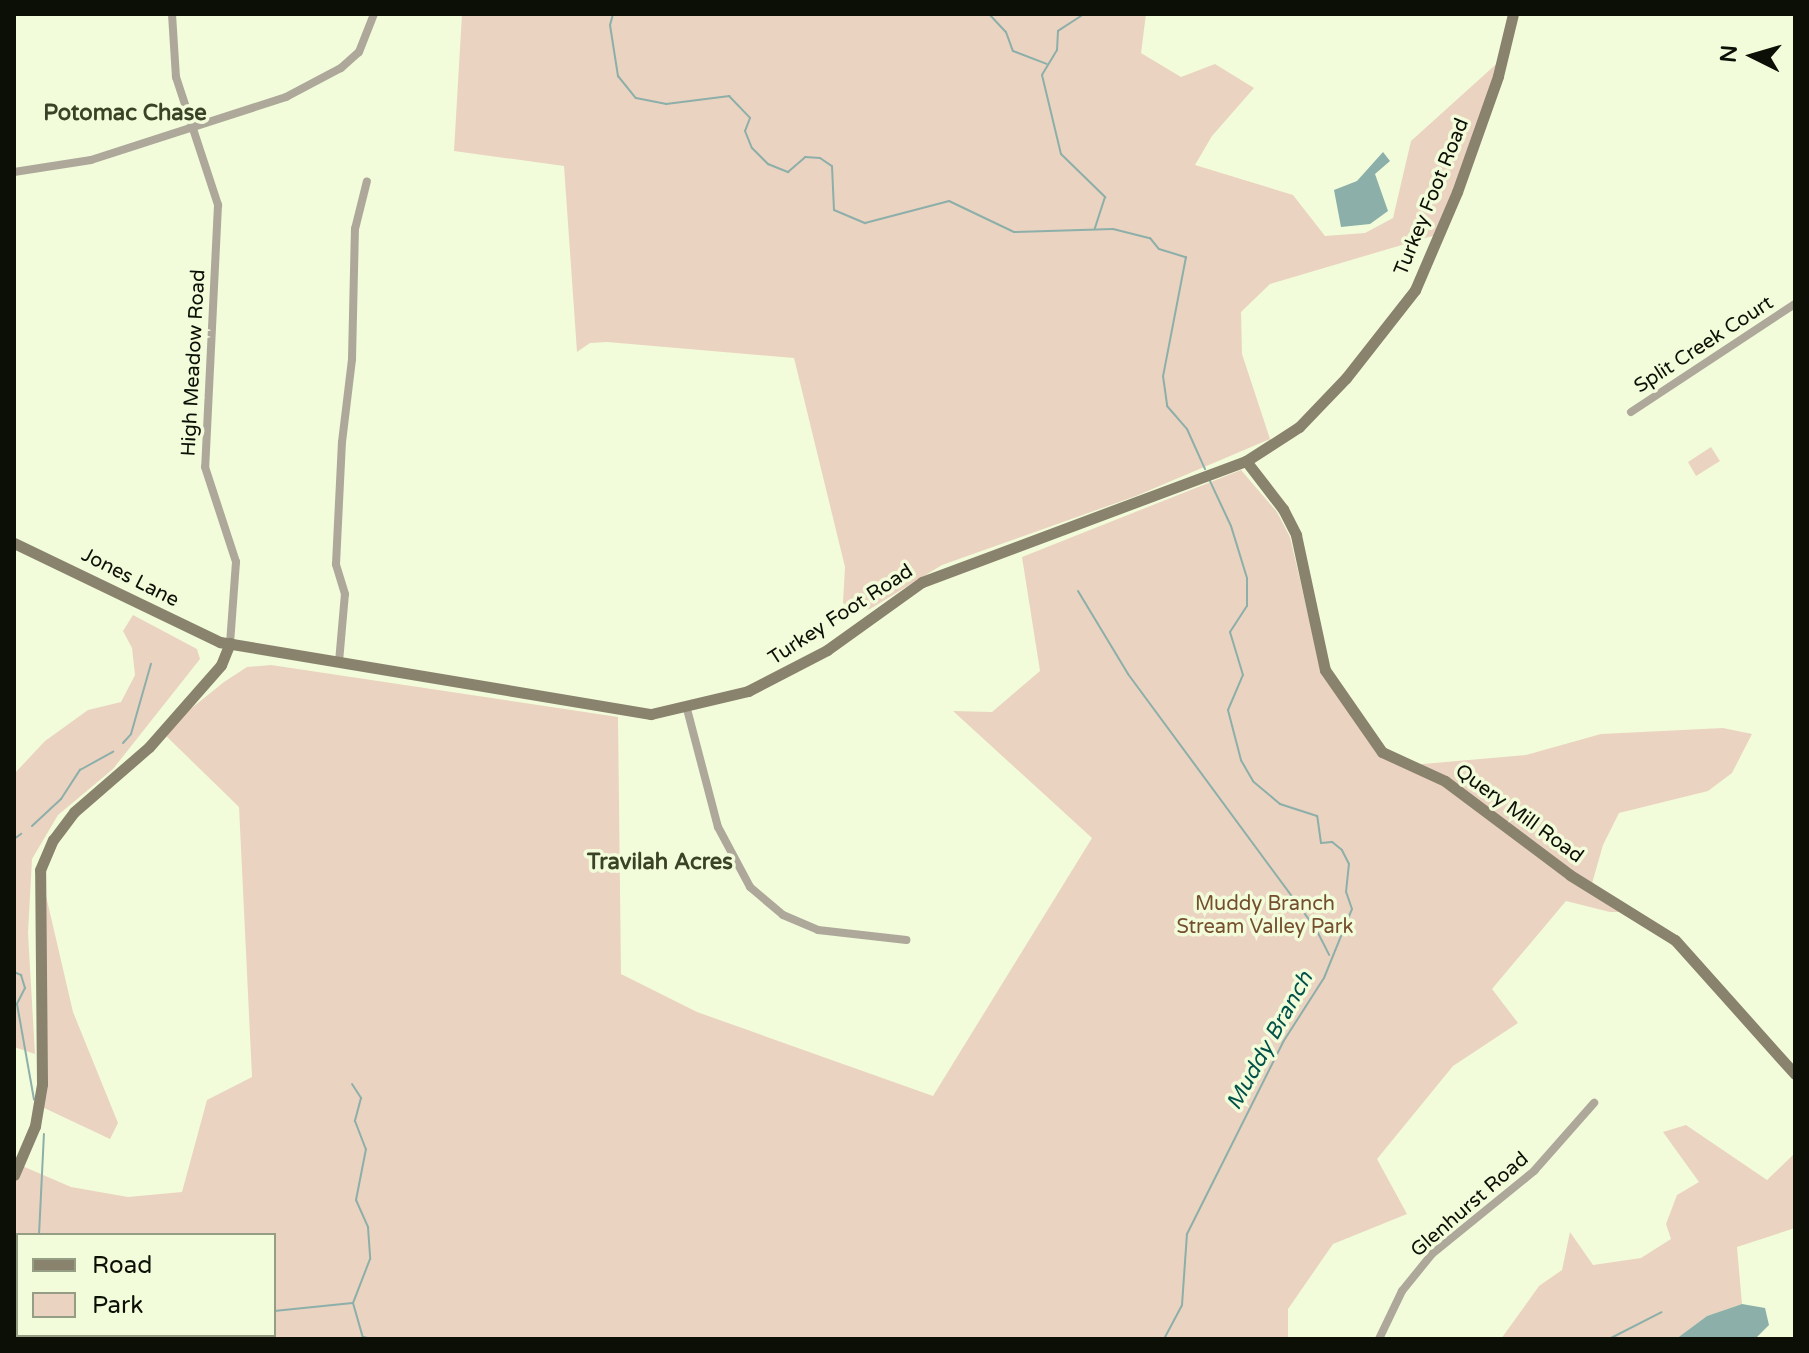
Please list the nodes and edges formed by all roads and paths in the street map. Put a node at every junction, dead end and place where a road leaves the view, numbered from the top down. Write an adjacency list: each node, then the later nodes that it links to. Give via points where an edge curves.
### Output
1 (172, 14): 4 (street, High Meadow Road, via 176,77)
2 (374, 14): 4 (street, via 359,52 341,68 286,97)
3 (1513, 14): 9 (street, Turkey Foot Road, via 1498,76 1457,192 1415,290 1346,378 1299,427)
4 (195, 130): 5 (street, via 91,160); 11 (street, High Meadow Road, via 218,205 205,467 236,562)
5 (14, 172)
6 (367, 181): 12 (street, via 355,229 352,359 342,442 336,564 345,594)
7 (1795, 304): 8 (street, Split Creek Court)
8 (1631, 412)
9 (1246, 461): 13 (street, Turkey Foot Road, via 952,568 922,582 788,674); 15 (street, Query Mill Road, via 1296,535 1315,636 1337,691 1382,752 1445,781 1510,831 1675,940)
10 (14, 543): 11 (street, Jones Lane, via 214,641)
11 (230, 643): 12 (street, Turkey Foot Road); 17 (street, via 221,665 149,747 74,812 40,870 42,1084 35,1126)
12 (339, 662): 13 (street, Turkey Foot Road, via 618,711)
13 (687, 709): 14 (street, via 718,827 750,887 783,915 818,930)
14 (906, 940)
15 (1795, 1074)
16 (1594, 1103): 18 (street, Glenhurst Road, via 1534,1171 1432,1254 1402,1291)
17 (14, 1175)
18 (1379, 1339)

